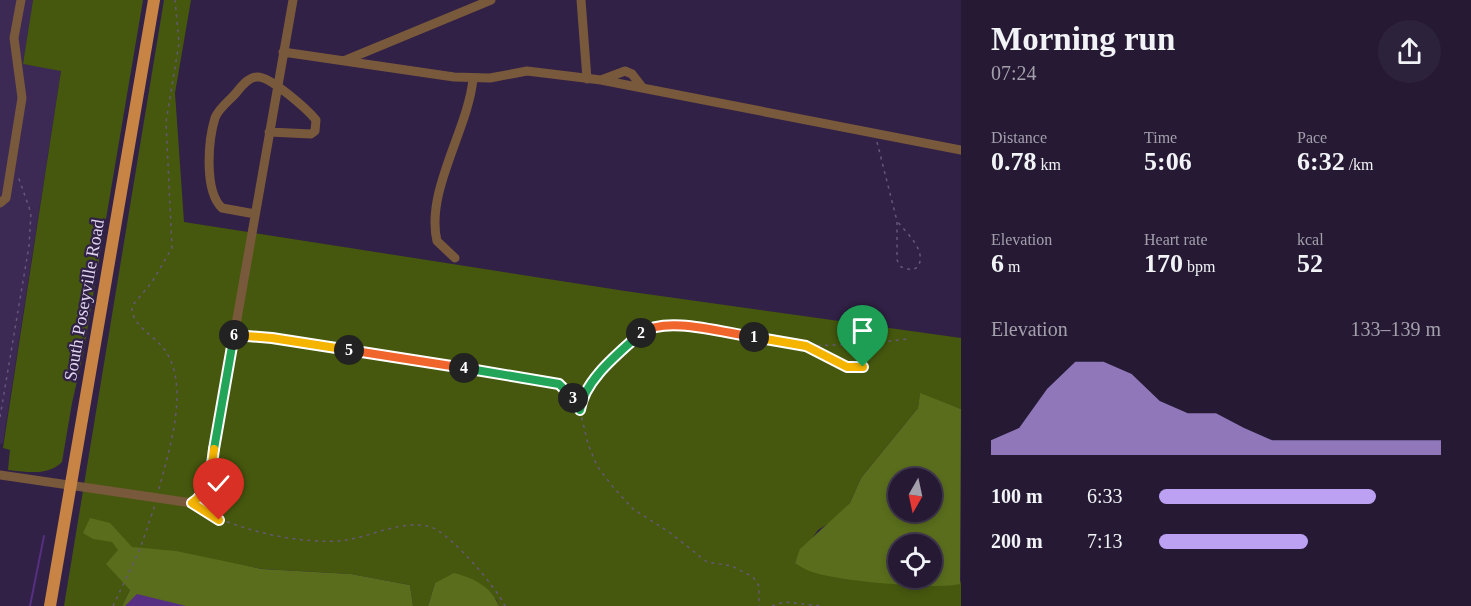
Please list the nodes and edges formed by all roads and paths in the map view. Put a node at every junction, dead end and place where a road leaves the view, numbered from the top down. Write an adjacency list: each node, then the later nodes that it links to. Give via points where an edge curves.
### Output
1 (21, 0): 15 (street, via 14,38 22,98)
2 (154, 0): 27 (main road, South Poseyville Road)
3 (175, 0): 28 (path, via 179,43 166,122 172,248 132,306 134,318 164,349 177,396 175,423)
4 (293, 0): 7 (street)
5 (491, 0): 8 (street)
6 (581, 0): 10 (street)
7 (284, 52): 8 (street); 11 (street)
8 (343, 61): 9 (street)
9 (473, 78): 10 (street, via 527,70); 19 (street, via 470,101 435,219 437,241)
10 (587, 79): 13 (street, via 811,119)
11 (278, 86): 12 (street); 12 (street, via 312,115 317,125 311,134); 17 (street, via 267,78 251,78 218,113 214,123 209,179 212,192 222,208)
12 (269, 132): 17 (street)
13 (875, 135): 14 (street); 18 (path)
14 (961, 150)
15 (13, 164): 16 (street, via 6,198); 25 (path, via 31,213)
16 (0, 203)
17 (255, 214): 20 (street)
18 (897, 221): 18 (path, via 897,260 901,267 912,270 922,260 920,251)
19 (455, 258)
20 (233, 335): 24 (path, via 559,384); 29 (street, via 208,484 202,496)
21 (908, 339): 23 (path)
22 (806, 346): 23 (path, via 861,344); 23 (path, via 856,369 867,362); 24 (path, via 669,324 649,327 592,380)
23 (866, 348)
24 (580, 410): 33 (path, via 597,466 620,495 633,509 707,562 732,566 753,577 759,586)
25 (0, 417)
26 (0, 475): 27 (street)
27 (70, 485): 28 (street); 30 (main road, South Poseyville Road)
28 (157, 500): 29 (street); 31 (path, via 140,549)
29 (192, 503): 32 (path, via 219,520 248,529 322,541 412,525 431,528 451,541)
30 (50, 606)
31 (113, 606)
32 (505, 606)
33 (759, 606)
34 (772, 606): 35 (path, via 783,602)
35 (822, 606)

